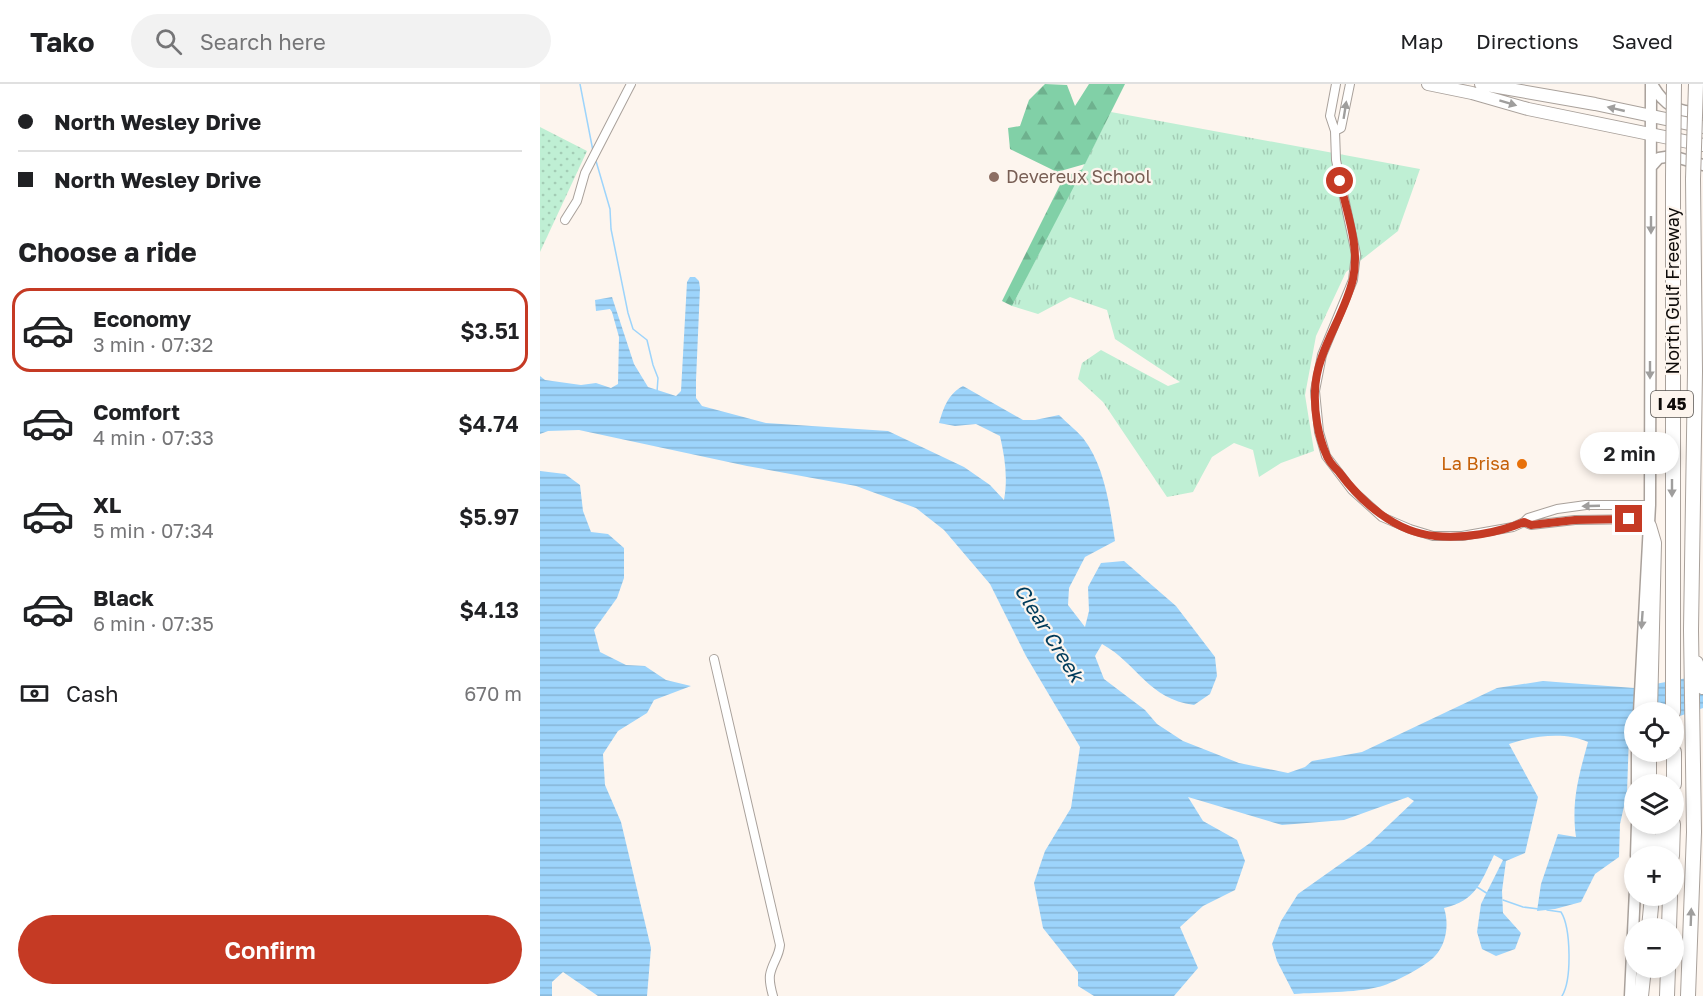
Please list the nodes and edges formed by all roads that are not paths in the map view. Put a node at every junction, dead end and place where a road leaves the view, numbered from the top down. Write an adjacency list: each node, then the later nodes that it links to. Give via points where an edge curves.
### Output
1 (631, 84): 17 (street)
2 (1335, 84): 12 (street, via 1330,116)
3 (1350, 84): 12 (street, one-way to 3, via 1341,128)
4 (1428, 84): 13 (main road, one-way to 13)
5 (1481, 84): 10 (main road, one-way to 5)
6 (1652, 84): 9 (main road, via 1666,104); 10 (main road)
7 (1674, 84): 26 (highway, North Gulf Freeway / I 45, one-way to 26, bridge)
8 (1696, 84): 11 (highway, I 45, bridge)
9 (1703, 112)
10 (1651, 116): 11 (main road); 13 (main road)
11 (1699, 128): 21 (highway, North Gulf Freeway / I 45, bridge, via 1693,179)
12 (1335, 131): 19 (street, via 1336,160 1356,254 1353,280 1322,355 1315,391 1326,456 1352,490 1382,517 1410,529 1433,536 1462,536)
13 (1651, 136): 14 (main road); 16 (main road)
14 (1703, 145)
15 (1703, 165): 16 (main road, via 1672,156 1659,158)
16 (1651, 166): 18 (main road, one-way to 18)
17 (565, 220)
18 (1650, 505): 19 (street, one-way to 19, via 1586,505); 20 (main road)
19 (1524, 522): 20 (street)
20 (1649, 523): 24 (main road, one-way to 24); 25 (highway, via 1654,543)
21 (1691, 645): 23 (highway); 36 (highway, North Gulf Freeway / I 45, one-way to 21, via 1694,832)
22 (714, 659): 31 (street, via 780,945 769,978)
23 (1703, 687)
24 (1639, 702)
25 (1650, 702)
26 (1673, 702)
27 (1634, 906): 32 (main road)
28 (1644, 978): 33 (highway)
29 (1646, 978): 34 (highway)
30 (1668, 978): 35 (highway)
31 (772, 996)
32 (1630, 996)
33 (1641, 996)
34 (1647, 996)
35 (1667, 996)
36 (1688, 996)

